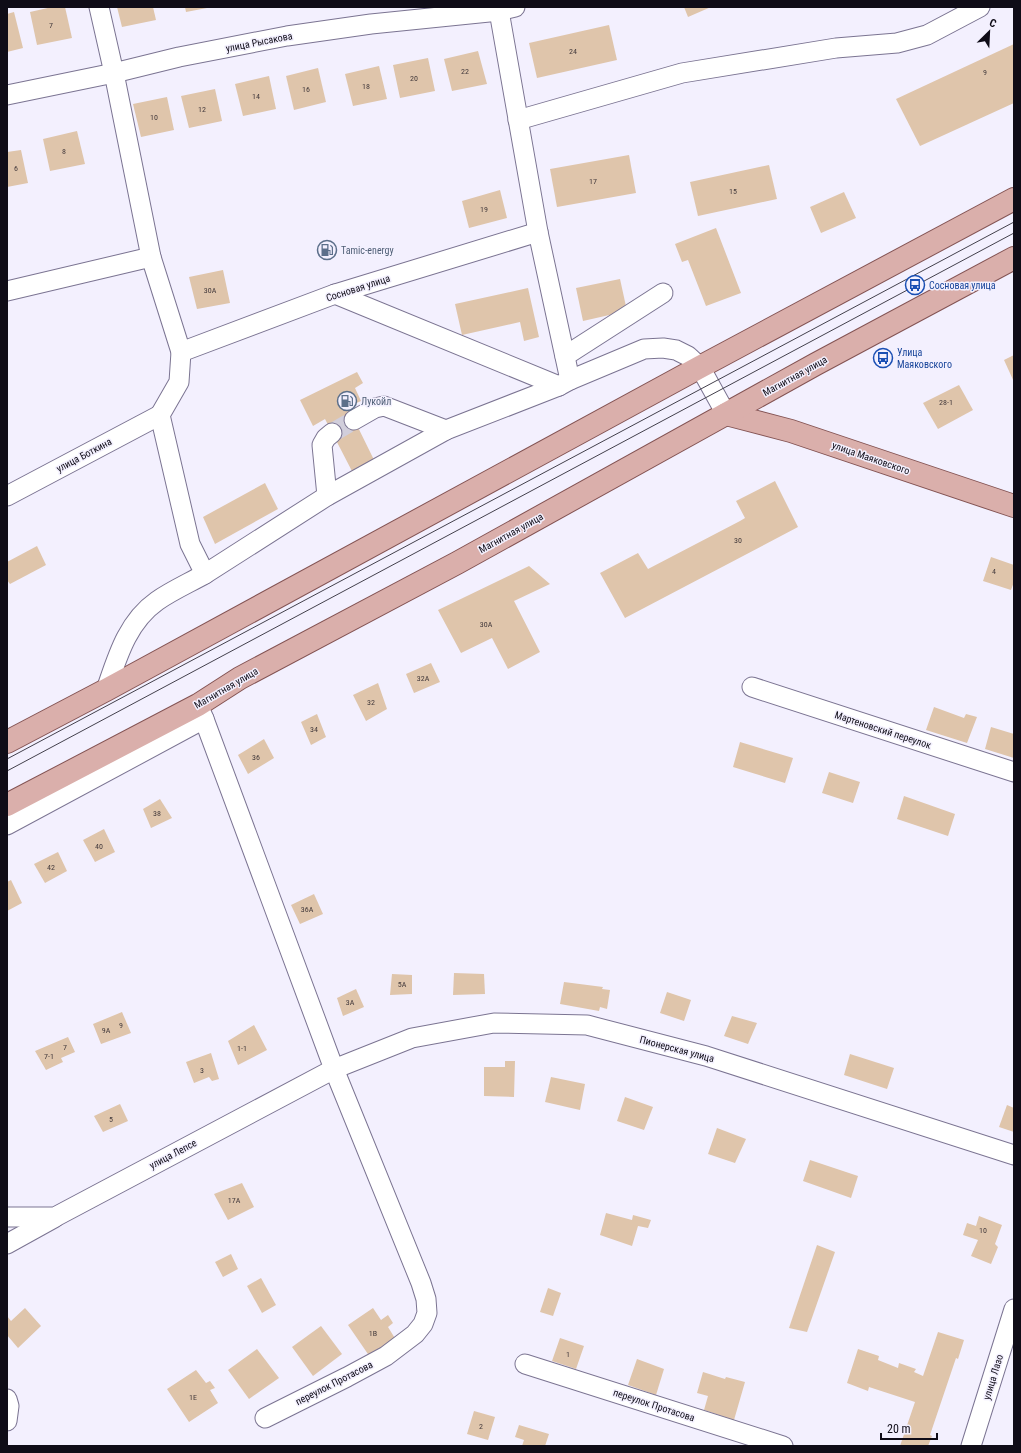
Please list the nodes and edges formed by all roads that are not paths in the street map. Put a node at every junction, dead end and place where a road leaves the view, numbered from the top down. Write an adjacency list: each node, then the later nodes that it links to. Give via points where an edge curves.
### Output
1 (99, 7): 4 (street)
2 (980, 7): 6 (street, via 927,34 897,43 836,48 682,73)
3 (507, 9): 4 (street, улица Рысакова, via 287,36 180,57); 6 (street)
4 (114, 74): 5 (street, улица Рысакова); 9 (street)
5 (7, 95)
6 (518, 120): 8 (street)
7 (1014, 199): 16 (main road)
8 (538, 232): 13 (street, Сосновая улица); 15 (street)
9 (151, 257): 11 (street); 14 (street)
10 (1014, 258): 18 (main road, Магнитная улица)
11 (7, 290)
12 (663, 293): 15 (street)
13 (335, 294): 14 (street, Сосновая улица); 17 (street)
14 (181, 352): 19 (street, via 179,382)
15 (565, 356): 17 (street)
16 (700, 367): 17 (street, via 688,356 676,350 644,349); 18 (street); 28 (main road)
17 (565, 383): 21 (street)
18 (726, 414): 25 (main road, улица Маяковского, via 791,431); 29 (main road, Магнитная улица, via 457,563 240,678)
19 (160, 415): 23 (street, улица Боткина); 26 (street, via 190,544)
20 (354, 420): 21 (street, via 384,406)
21 (446, 430): 24 (street)
22 (332, 433): 24 (street, via 322,445)
23 (7, 496)
24 (327, 496): 26 (street)
25 (1014, 506)
26 (204, 574): 28 (street, via 156,601 142,614 129,631)
27 (752, 687): 31 (street, Мартеновский переулок)
28 (106, 690): 30 (main road)
29 (201, 712): 32 (main road, Магнитная улица); 33 (street); 34 (street, переулок Протасова)
30 (7, 742)
31 (1014, 772)
32 (7, 805)
33 (7, 825)
34 (334, 1069): 35 (street, Пионерская улица, via 412,1038 486,1024 587,1024 706,1056); 37 (street, улица Лепсе); 42 (street, переулок Протасова, via 422,1283 427,1313 415,1334 379,1359)
35 (1014, 1155)
36 (7, 1217): 37 (street, улица Лепсе)
37 (55, 1217): 38 (street)
38 (7, 1244)
39 (1014, 1309): 45 (street, улица Лазо)
40 (525, 1364): 44 (street, переулок Протасова)
41 (7, 1399): 43 (street)
42 (265, 1418)
43 (7, 1421)
44 (783, 1446)
45 (971, 1446)

